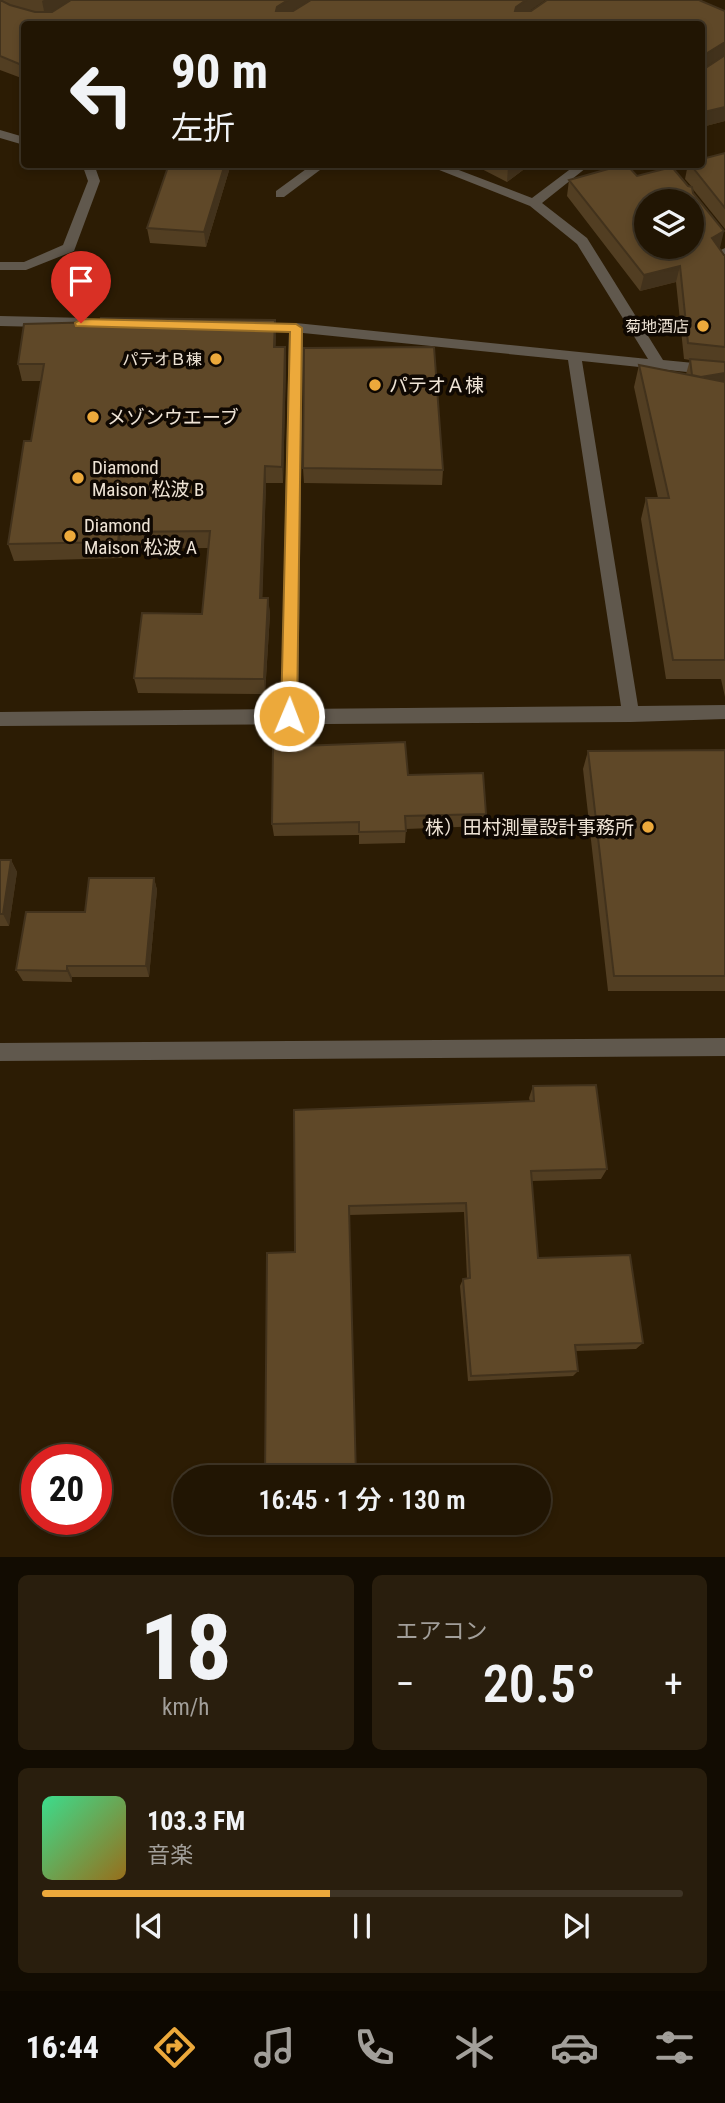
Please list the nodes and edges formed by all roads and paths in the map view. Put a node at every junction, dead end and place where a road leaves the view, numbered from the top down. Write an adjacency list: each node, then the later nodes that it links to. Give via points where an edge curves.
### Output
1 (0, 134): 2 (street)
2 (21, 140)
3 (89, 168): 10 (street, via 94,181 69,247 26,266)
4 (316, 168): 7 (street)
5 (441, 168): 8 (street)
6 (580, 168): 8 (street)
7 (280, 194)
8 (534, 202): 17 (street, via 582,241)
9 (725, 252): 11 (street, via 717,255)
10 (0, 266)
11 (725, 266)
12 (0, 321): 13 (street)
13 (108, 324)
14 (242, 327): 15 (street)
15 (296, 328): 16 (street); 21 (street)
16 (574, 356): 17 (street); 20 (street)
17 (659, 363): 18 (street)
18 (725, 371)
19 (725, 712): 20 (street)
20 (631, 715): 21 (street)
21 (289, 716): 22 (street)
22 (0, 719)
23 (725, 1047): 24 (street)
24 (0, 1052)

